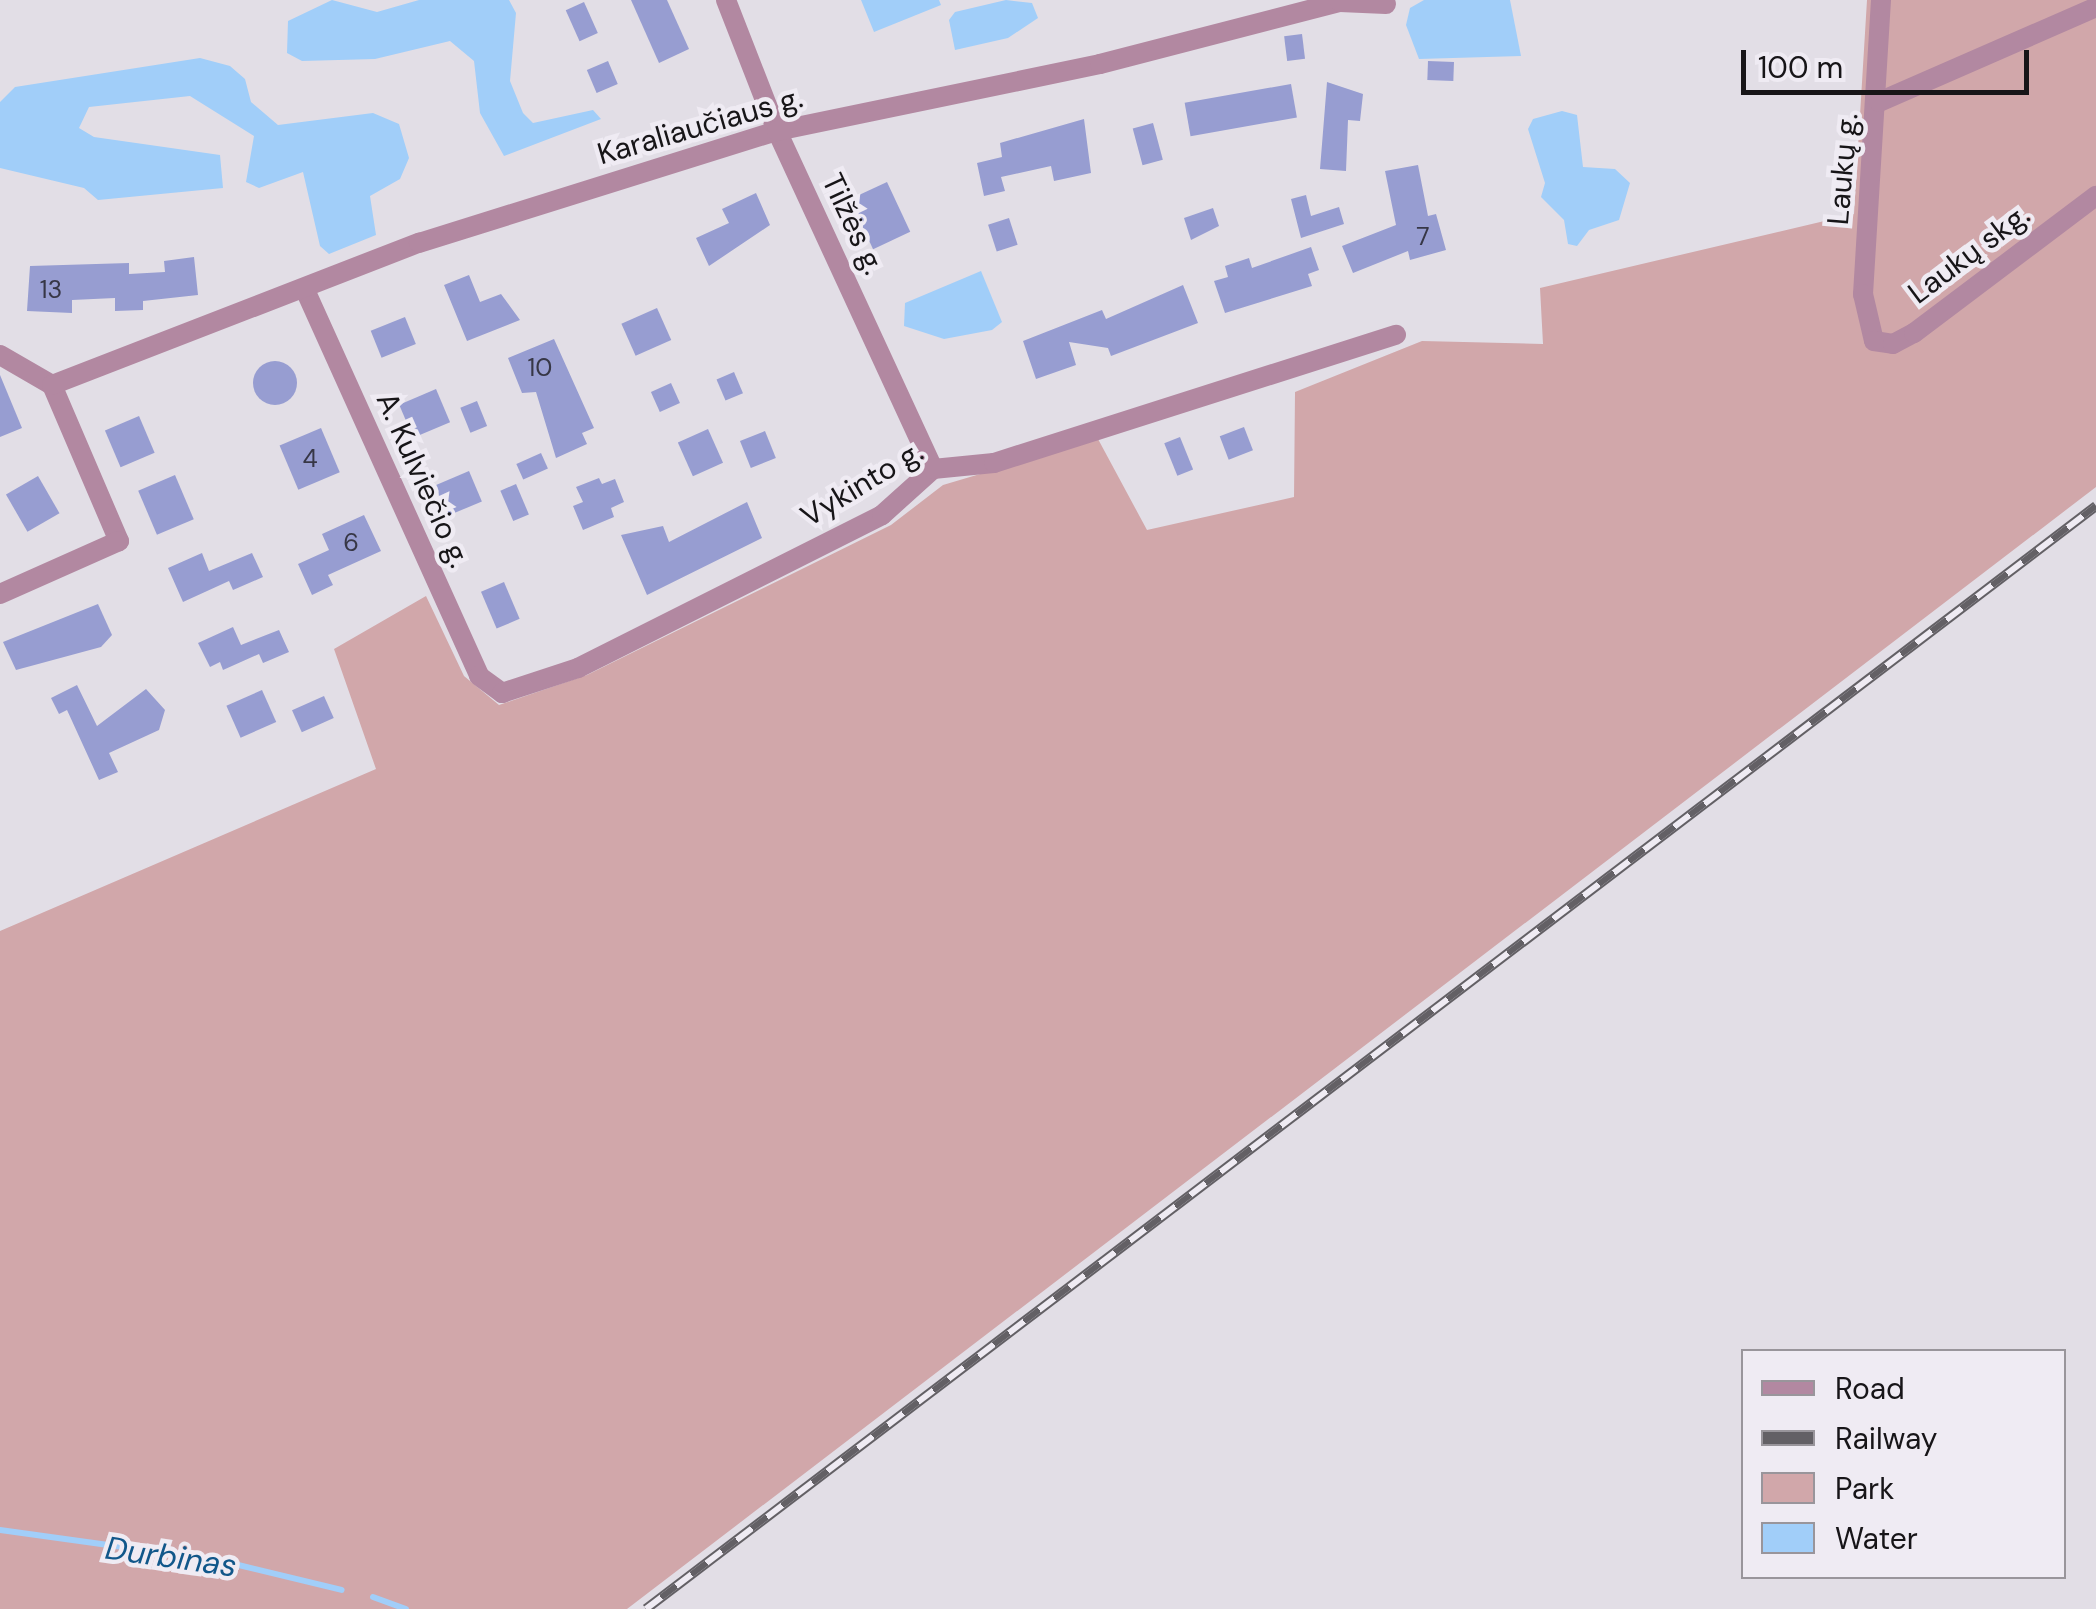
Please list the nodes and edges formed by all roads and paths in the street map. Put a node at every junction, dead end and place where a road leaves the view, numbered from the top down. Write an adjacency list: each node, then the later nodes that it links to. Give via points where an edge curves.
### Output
1 (726, 0): 6 (street, Tilžės g.)
2 (1881, 0): 5 (street, Laukų g.)
3 (1386, 4): 6 (street, Karaliaučiaus g., via 1340,2 1100,64)
4 (2096, 7): 5 (street)
5 (1879, 102): 10 (street, Laukų g., via 1863,294)
6 (777, 131): 8 (street, Karaliaučiaus g., via 419,243); 13 (street, Tilžės g.)
7 (2096, 196): 10 (street, Laukų skg., via 1914,333 1894,344)
8 (306, 292): 12 (street, Karaliaučiaus g.); 15 (street, A. Kulviečio g., via 479,676)
9 (1396, 335): 13 (street, Vykinto g., via 994,462)
10 (1874, 340)
11 (0, 355): 12 (street)
12 (52, 385): 14 (street, via 120,541)
13 (933, 470): 15 (street, Vykinto g., via 882,515 578,668 502,693)
14 (0, 594)
15 (492, 688)

